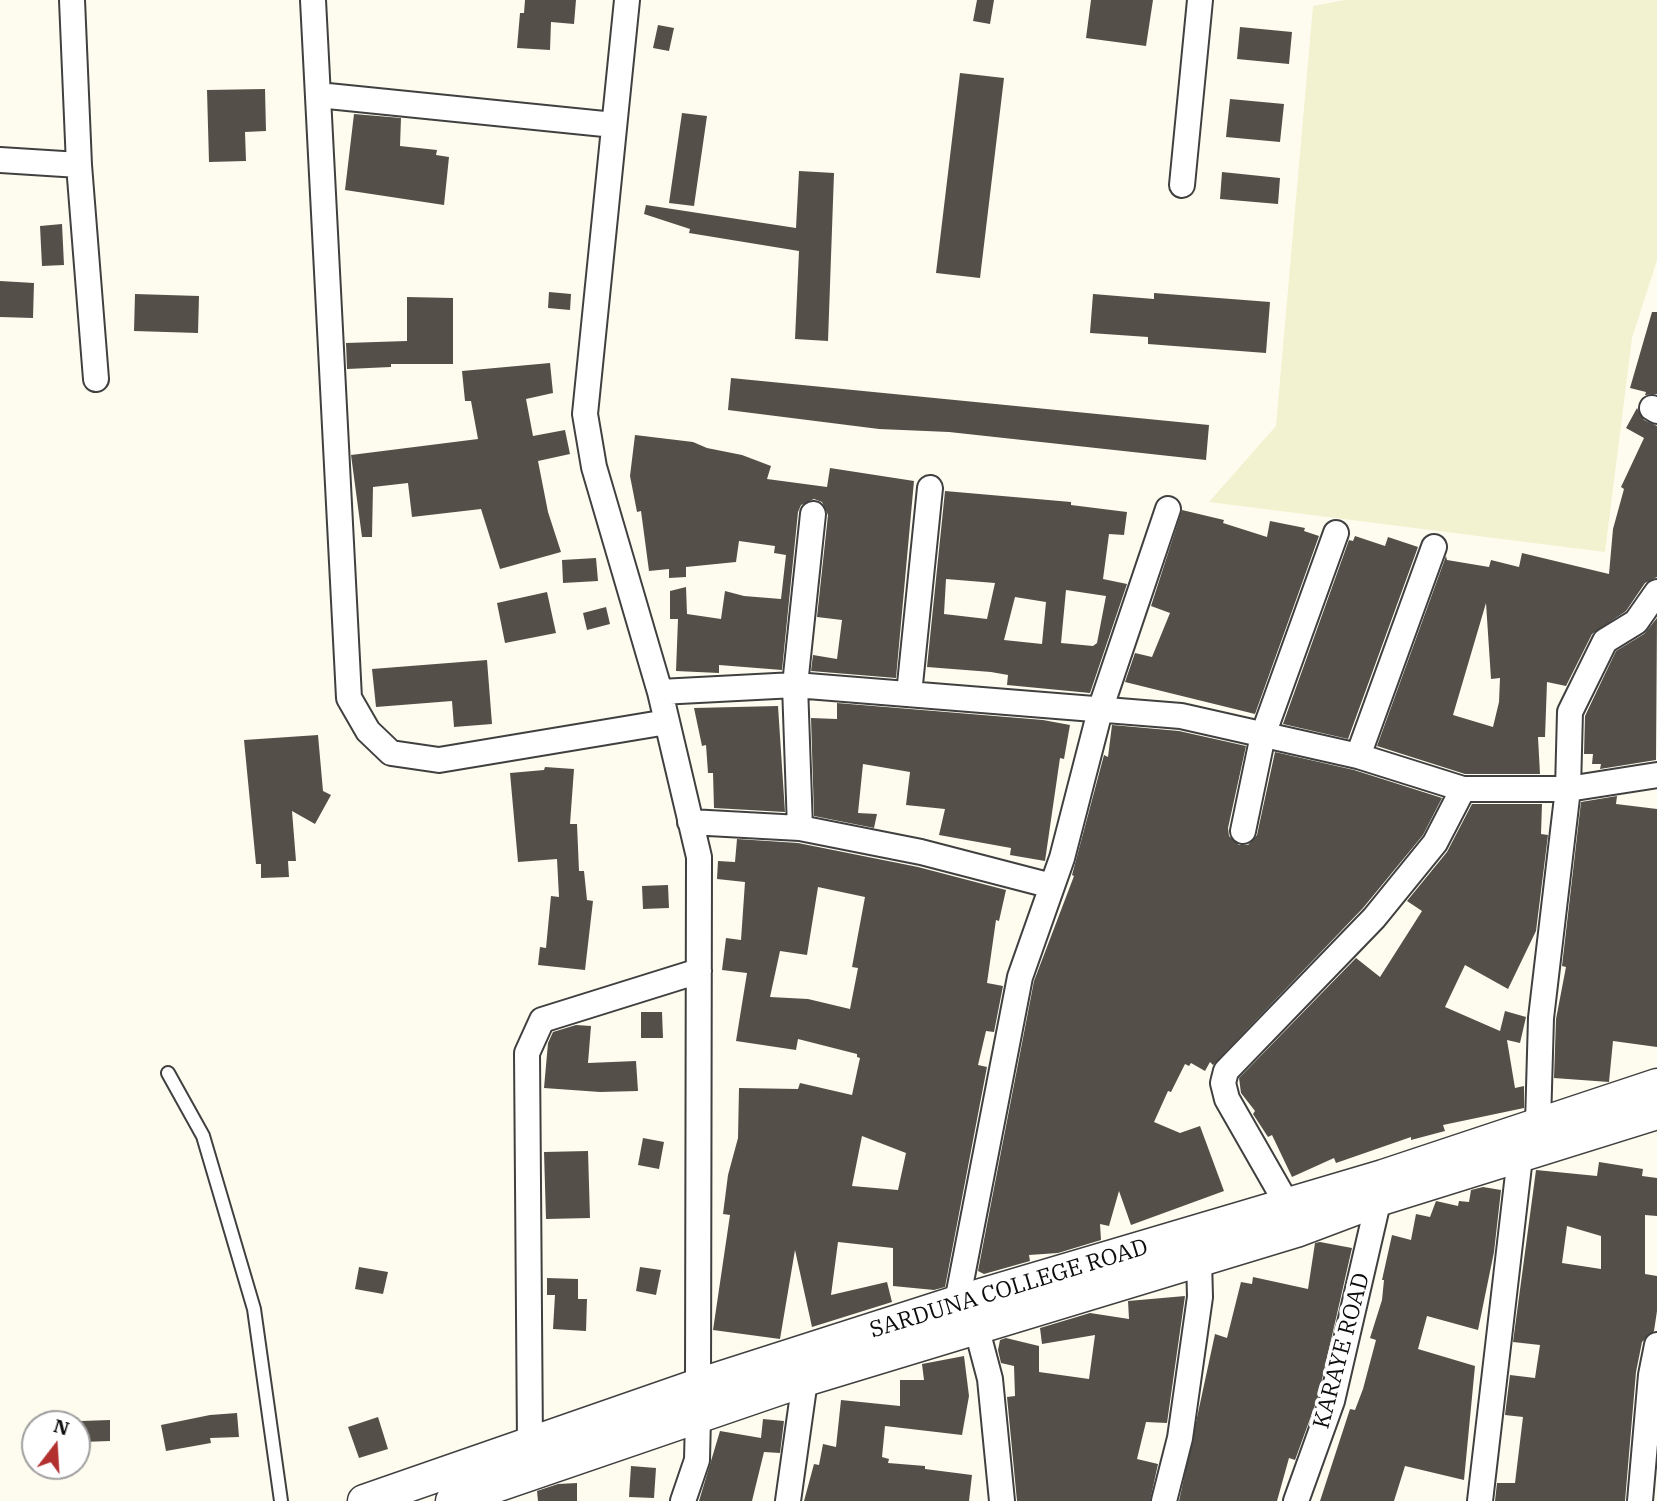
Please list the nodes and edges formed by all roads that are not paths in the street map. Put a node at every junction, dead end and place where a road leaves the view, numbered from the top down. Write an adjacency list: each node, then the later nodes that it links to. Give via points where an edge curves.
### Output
1 (72, 0): 8 (street)
2 (313, 0): 5 (street)
3 (627, 0): 6 (street)
4 (1200, 0): 9 (street)
5 (318, 95): 6 (street); 21 (street, via 349,698 368,731 391,753 439,760)
6 (614, 125): 18 (street, via 585,414 594,467)
7 (0, 160): 8 (street)
8 (79, 165): 10 (street)
9 (1182, 185)
10 (96, 379)
11 (930, 488): 19 (street)
12 (1168, 509): 20 (street)
13 (813, 514): 17 (street)
14 (1336, 533): 22 (street)
15 (1434, 547): 23 (street)
16 (1657, 592): 26 (street, via 1636,622 1605,641 1575,698 1570,712)
17 (794, 685): 18 (street); 19 (street); 28 (street)
18 (660, 692): 21 (street)
19 (909, 694): 20 (street)
20 (1101, 707): 22 (street, via 1181,716); 30 (street)
21 (667, 722): 27 (street)
22 (1263, 734): 23 (street); 29 (street)
23 (1358, 757): 25 (street)
24 (1657, 775): 26 (street)
25 (1463, 789): 26 (street); 38 (street, via 1435,843 1374,918 1226,1070 1227,1099)
26 (1568, 789): 35 (street, via 1541,1018)
27 (690, 822): 28 (street); 31 (street, via 699,857)
28 (800, 828): 30 (street, via 921,852)
29 (1243, 831)
30 (1052, 886): 41 (street, via 1020,977)
31 (699, 971): 44 (street); 46 (street, via 542,1020 527,1053)
32 (168, 1073): 48 (lane, via 203,1136 254,1309)
33 (1657, 1085): 35 (street, SARDUNA COLLEGE ROAD)
34 (1657, 1113): 36 (street, SARDUNA COLLEGE ROAD)
35 (1538, 1123): 37 (street, SARDUNA COLLEGE ROAD)
36 (1520, 1157): 37 (street, SARDUNA COLLEGE ROAD); 56 (street)
37 (1382, 1188): 38 (street, SARDUNA COLLEGE ROAD); 39 (street, SARDUNA COLLEGE ROAD, via 1296,1231); 55 (street, KARAYE ROAD, via 1332,1401)
38 (1287, 1204): 40 (street, SARDUNA COLLEGE ROAD)
39 (1199, 1260): 40 (street, SARDUNA COLLEGE ROAD); 54 (street, via 1199,1297 1180,1438)
40 (1113, 1271): 41 (street, SARDUNA COLLEGE ROAD)
41 (966, 1314): 43 (street, SARDUNA COLLEGE ROAD); 44 (street, SARDUNA COLLEGE ROAD); 53 (street, via 990,1378)
42 (1657, 1345): 47 (street, via 1651,1375)
43 (804, 1380): 45 (street, SARDUNA COLLEGE ROAD); 52 (street)
44 (698, 1385): 46 (street, SARDUNA COLLEGE ROAD)
45 (698, 1417): 50 (street, SARDUNA COLLEGE ROAD); 51 (street, via 697,1460)
46 (530, 1444): 49 (street, SARDUNA COLLEGE ROAD)
47 (1647, 1487)
48 (281, 1501)
49 (364, 1501)
50 (452, 1501)
51 (683, 1501)
52 (788, 1501)
53 (1002, 1501)
54 (1164, 1501)
55 (1296, 1501)
56 (1480, 1501)

